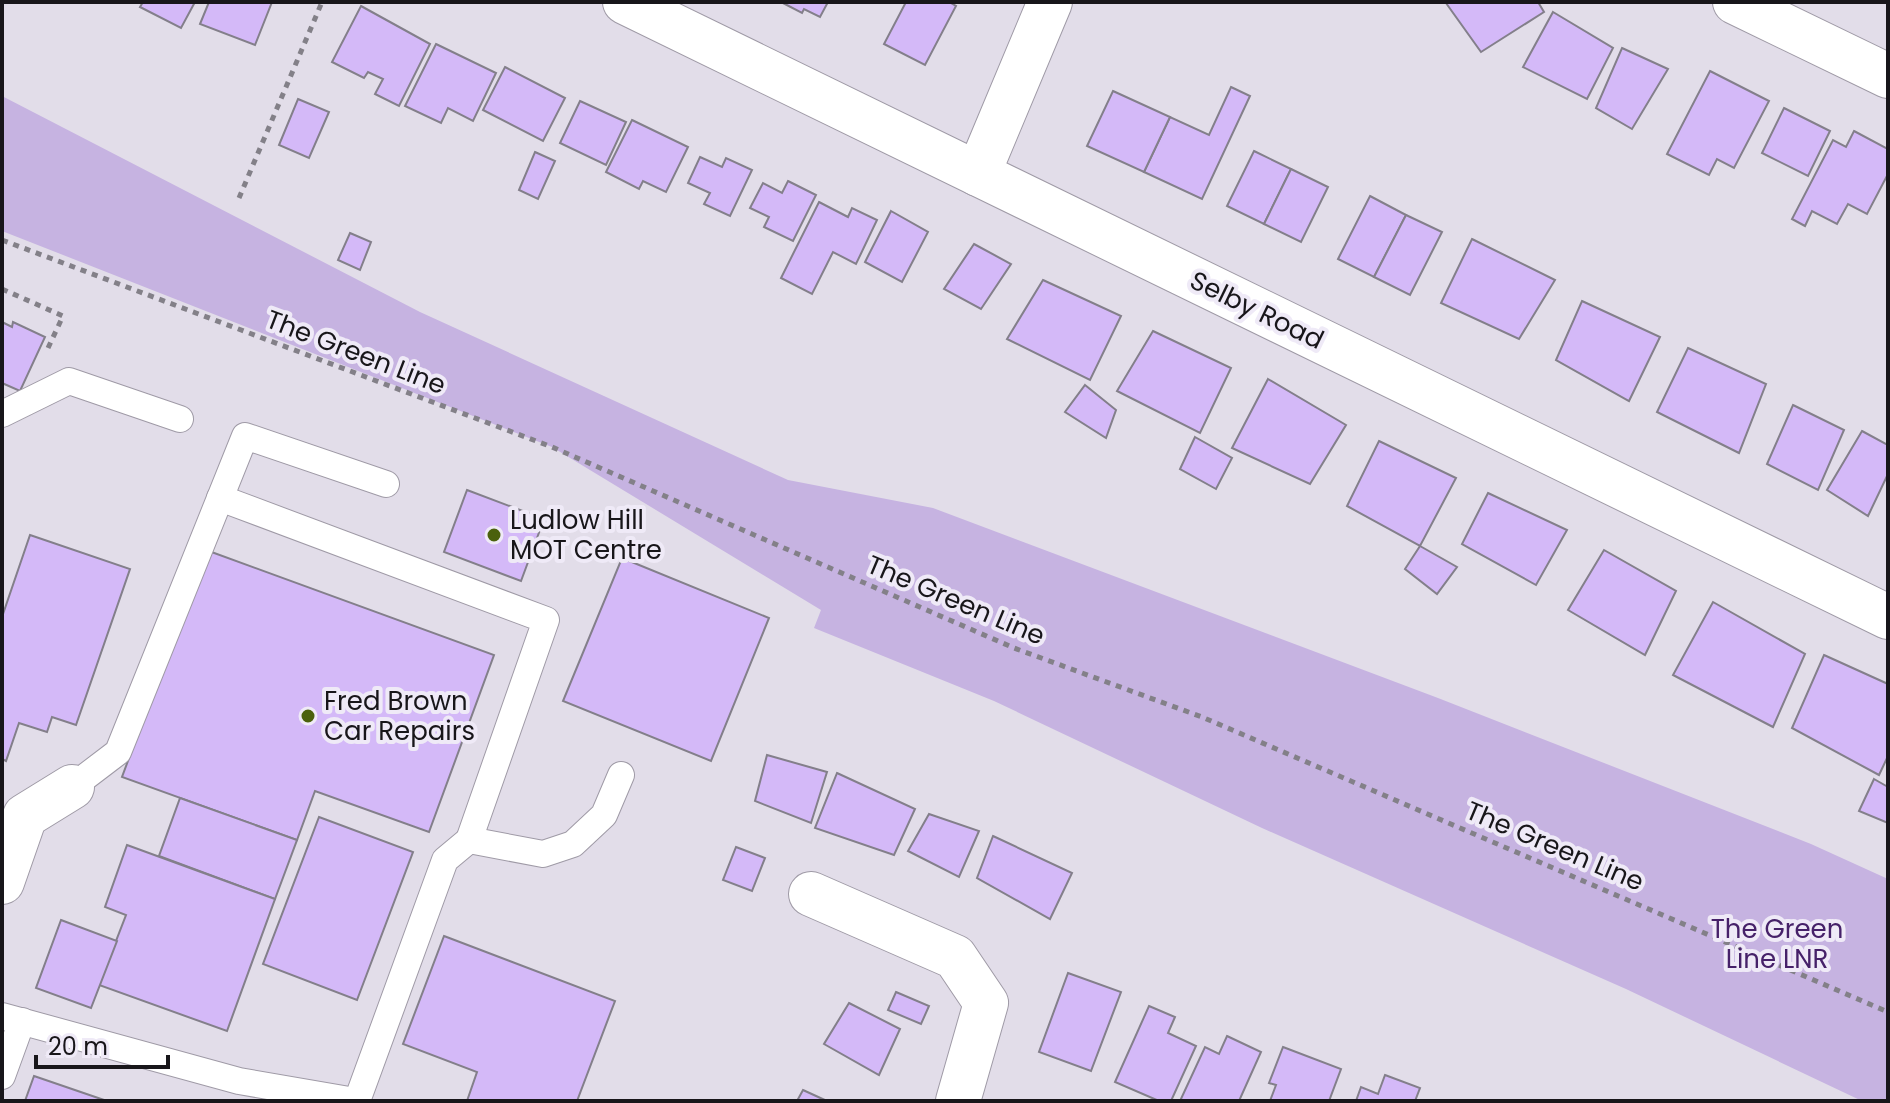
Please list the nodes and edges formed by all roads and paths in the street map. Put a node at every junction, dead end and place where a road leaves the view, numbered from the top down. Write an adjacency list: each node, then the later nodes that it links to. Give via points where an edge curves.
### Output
1 (322, 2): 7 (path)
2 (625, 2): 6 (street, Selby Road)
3 (1050, 2): 6 (street)
4 (1735, 2): 5 (street)
5 (1888, 76)
6 (978, 174): 15 (street, Selby Road)
7 (239, 198)
8 (2, 240): 21 (path, The Green Line, via 552,447 1002,643 1202,717)
9 (2, 289): 10 (path, via 63,316 48,348)
10 (69, 381): 11 (lane); 12 (lane)
11 (2, 414)
12 (180, 419)
13 (386, 484): 14 (lane, via 245,436)
14 (220, 498): 17 (lane, via 118,752); 18 (lane, via 546,620)
15 (1888, 617)
16 (621, 775): 18 (lane, via 604,815 573,844 543,854)
17 (72, 787): 19 (street, via 25,816)
18 (469, 840): 24 (lane, via 445,860)
19 (2, 882)
20 (811, 894): 25 (street, via 955,957 986,1003)
21 (1888, 1012)
22 (12, 1018): 23 (lane); 24 (lane, via 239,1081)
23 (2, 1076)
24 (356, 1101)
25 (958, 1101)

